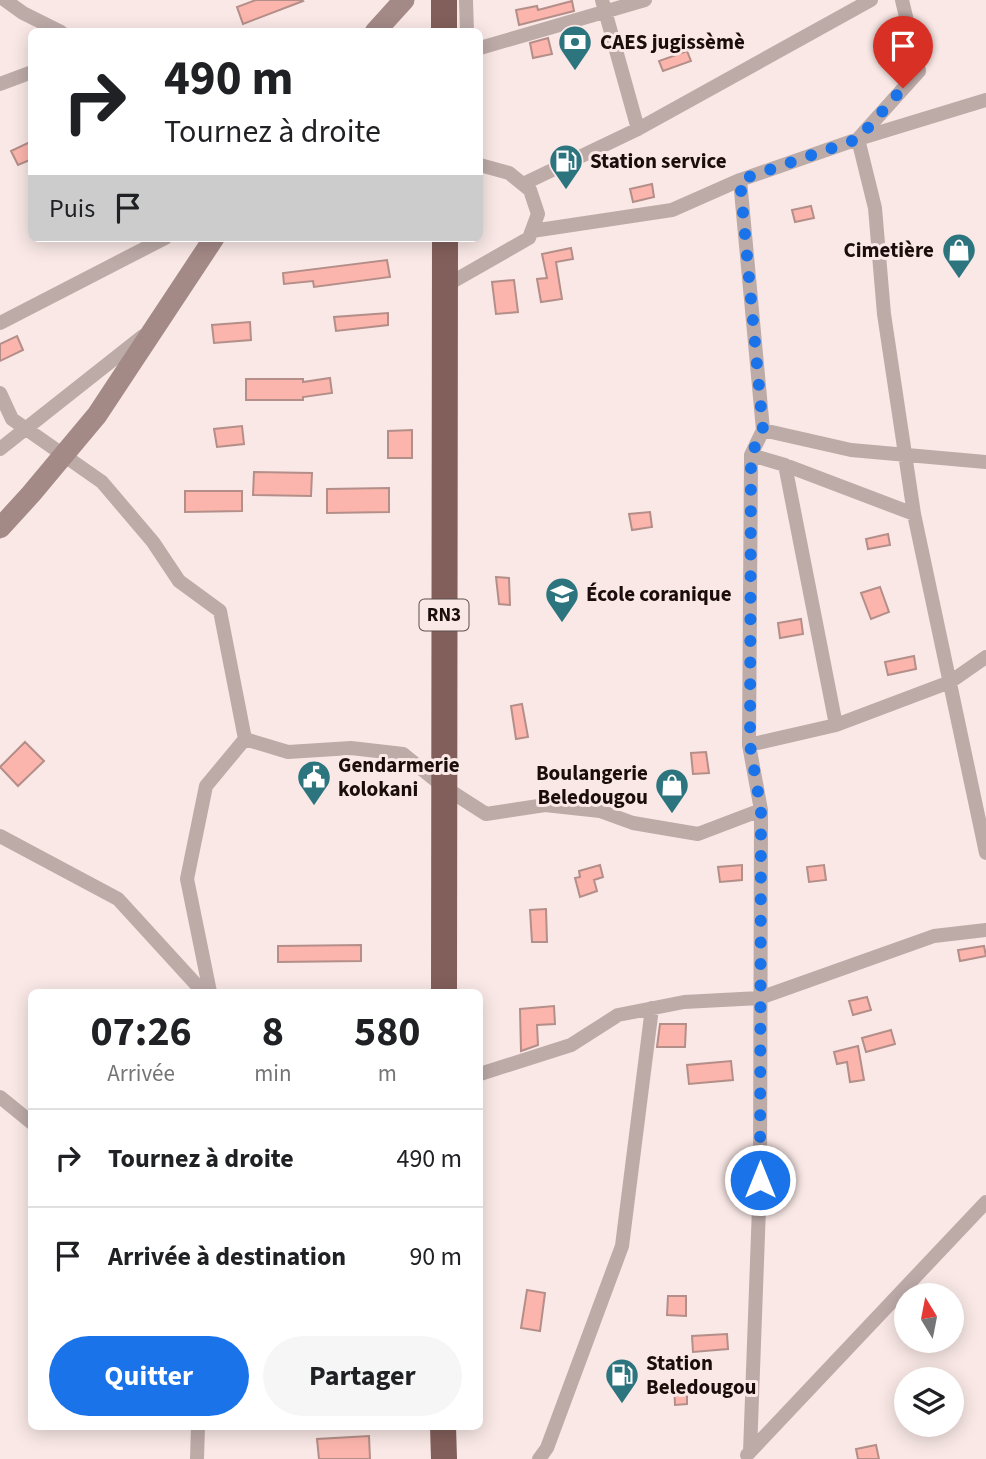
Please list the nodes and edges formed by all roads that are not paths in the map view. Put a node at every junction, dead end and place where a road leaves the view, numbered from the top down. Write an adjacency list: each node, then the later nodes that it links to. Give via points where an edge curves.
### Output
1 (5, 0): 9 (street)
2 (404, 0): 10 (main road)
3 (444, 0): 11 (highway)
4 (467, 0): 12 (street)
5 (645, 0): 8 (street)
6 (871, 0): 17 (street)
7 (902, 0): 18 (street, via 919,71)
8 (604, 6): 13 (street); 17 (street)
9 (53, 28)
10 (379, 28)
11 (444, 28)
12 (467, 28)
13 (483, 47)
14 (28, 74): 15 (street)
15 (0, 84)
16 (986, 100): 18 (street)
17 (638, 129): 21 (street)
18 (858, 139): 20 (street); 35 (street, via 875,208)
19 (483, 164): 21 (street)
20 (740, 180): 22 (street, via 672,210); 31 (street)
21 (523, 184): 22 (street, via 530,190 538,214)
22 (532, 231): 26 (street, via 529,239)
23 (157, 242): 27 (street)
24 (211, 242): 28 (main road)
25 (445, 242): 26 (highway, RN3)
26 (445, 286): 45 (highway, RN3)
27 (0, 323)
28 (158, 325): 30 (street); 33 (main road, via 97,415)
29 (0, 393): 30 (street, via 12,419)
30 (26, 429): 32 (street); 33 (street)
31 (763, 430): 34 (street); 35 (street, via 852,450)
32 (0, 449)
33 (63, 454): 39 (main road); 43 (street, via 102,482 179,581 220,611)
34 (751, 455): 37 (street); 44 (street)
35 (903, 455): 36 (street); 38 (street)
36 (986, 462)
37 (785, 465): 38 (street); 42 (street)
38 (914, 514): 41 (street)
39 (0, 528)
40 (986, 657): 41 (street)
41 (950, 682): 42 (street); 48 (street)
42 (836, 725): 44 (street)
43 (245, 739): 45 (street, via 288,752 351,748 403,754); 51 (street, via 206,786 187,879)
44 (750, 745): 46 (street)
45 (444, 787): 46 (street, via 486,814 545,805 600,811 633,823 698,834); 52 (highway, RN3)
46 (761, 810): 53 (street)
47 (0, 836): 50 (street, via 118,898)
48 (986, 853)
49 (986, 930): 53 (street, via 934,936)
50 (200, 989)
51 (209, 989)
52 (444, 989)
53 (760, 998): 54 (street); 61 (street, via 760,1180)
54 (652, 1008): 55 (street, via 618,1015 571,1045); 64 (street, via 622,1246)
55 (483, 1073)
56 (0, 1097): 57 (street)
57 (28, 1120)
58 (986, 1202): 61 (street)
59 (198, 1430): 62 (street)
60 (443, 1430): 63 (highway)
61 (747, 1456)
62 (197, 1459)
63 (443, 1459)
64 (540, 1459)

